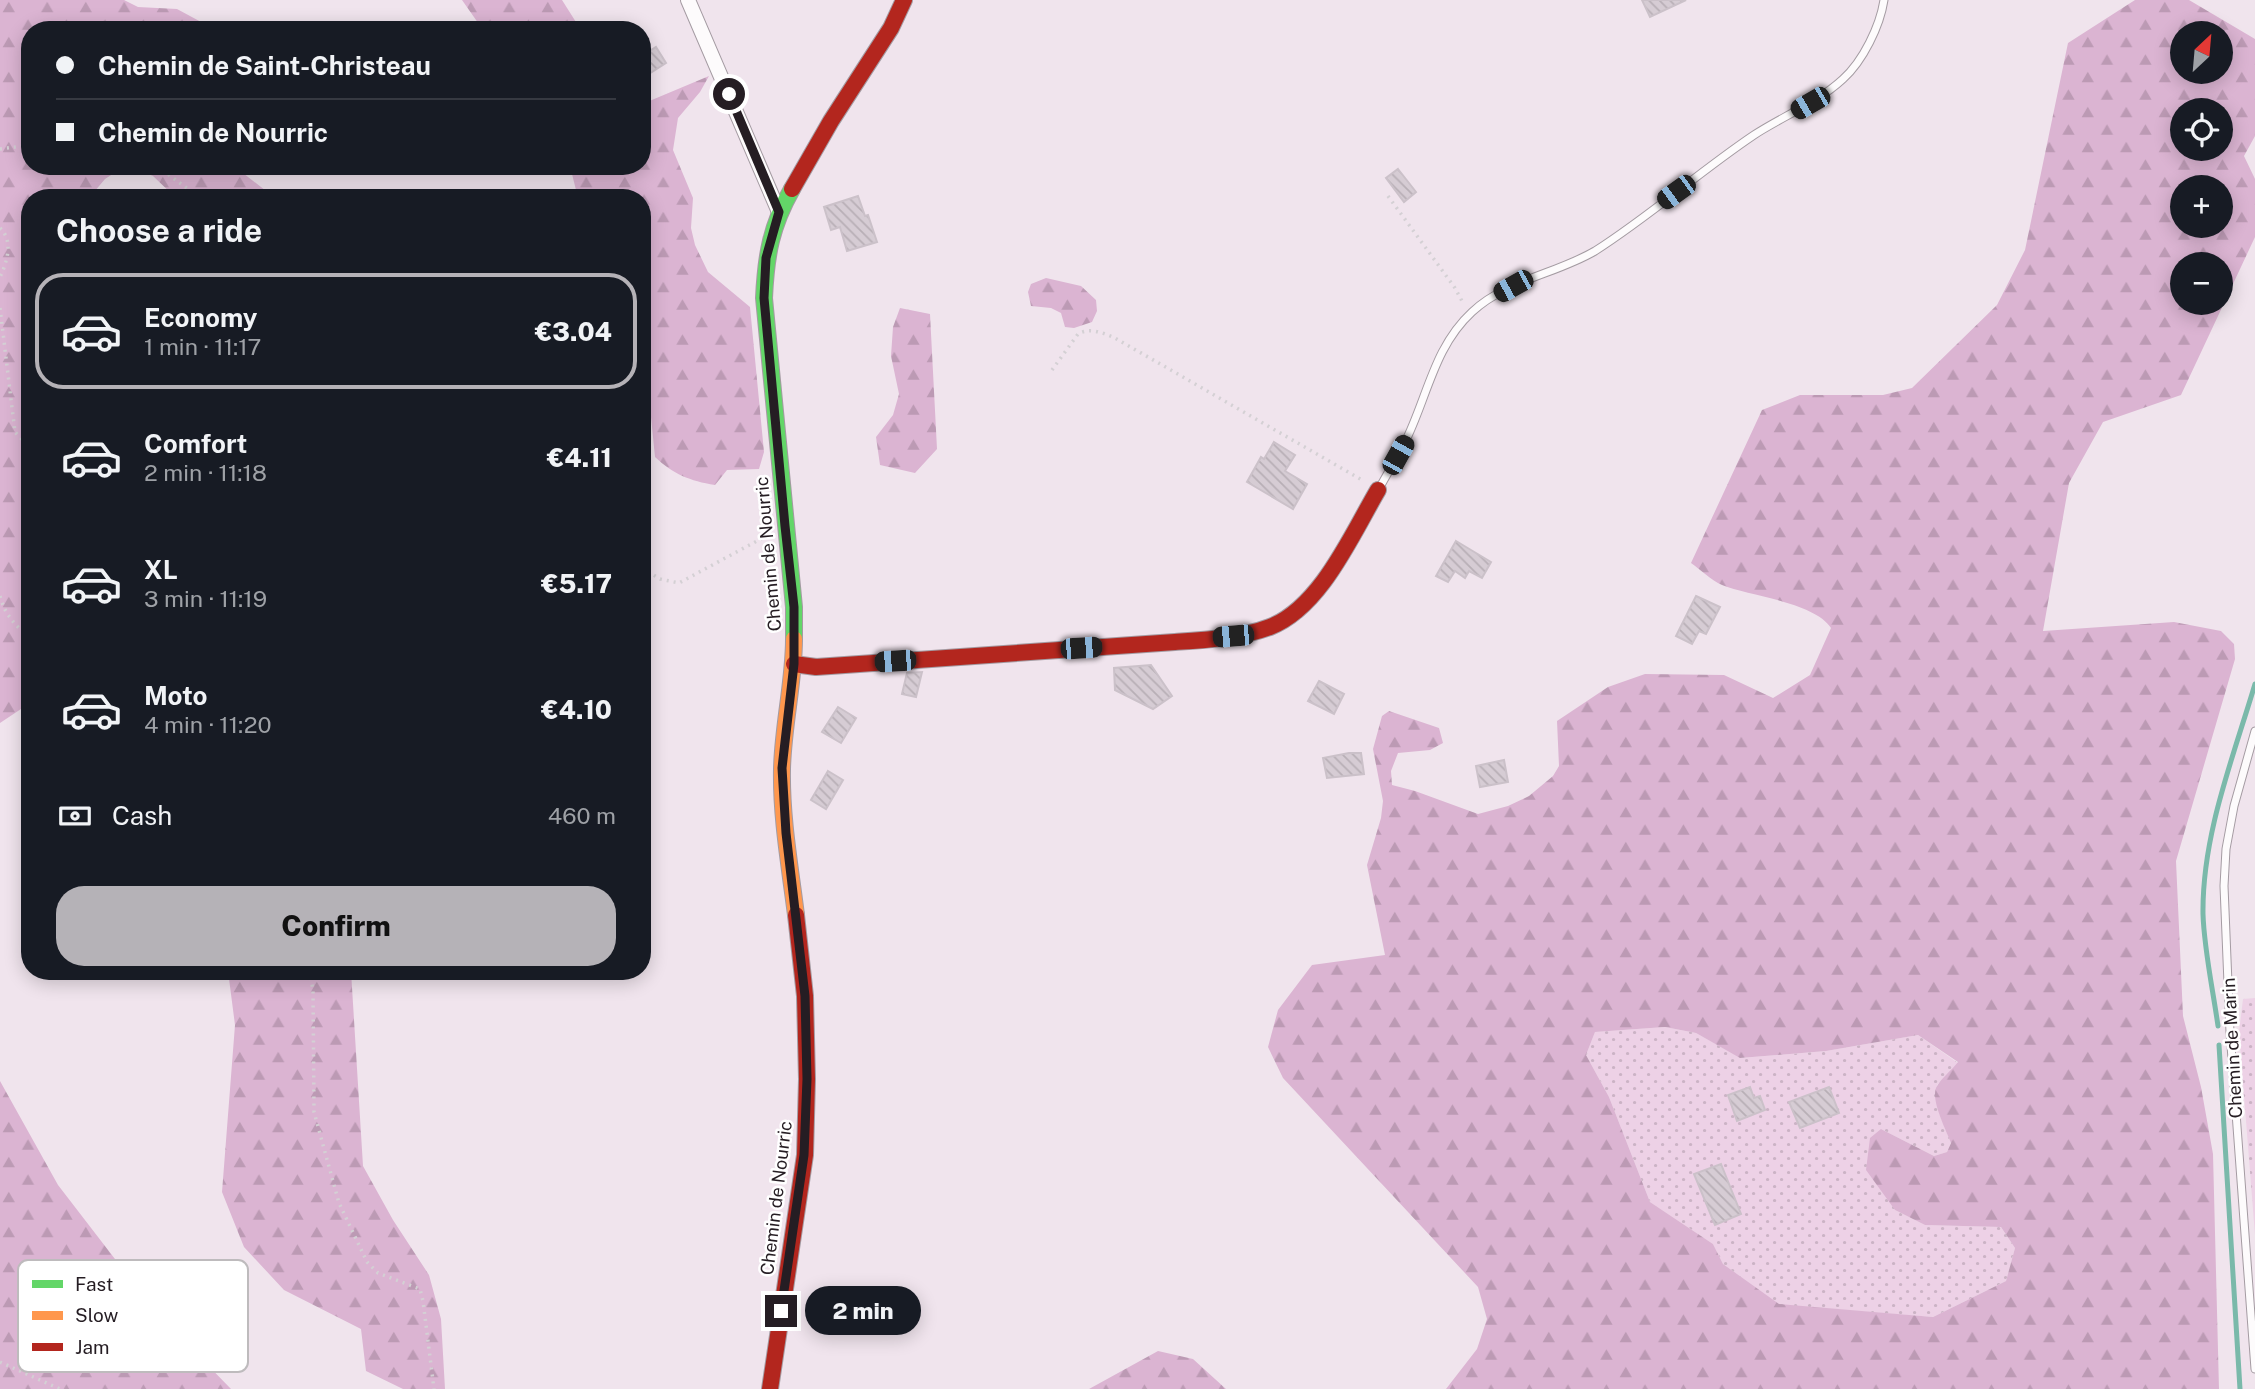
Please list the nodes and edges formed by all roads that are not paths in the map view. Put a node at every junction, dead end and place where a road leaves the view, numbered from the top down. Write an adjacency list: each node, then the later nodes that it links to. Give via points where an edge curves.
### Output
1 (688, 0): 4 (street)
2 (904, 0): 4 (street, Chemin de Nourric)
3 (1884, 0): 5 (lane, via 1861,56 1844,79 1754,135 1593,252 1513,286 1469,314 1437,359 1407,438)
4 (779, 212): 6 (street, Chemin de Nourric, via 766,258 764,298 794,607)
5 (1378, 489): 6 (street, via 1310,597 1266,629 1105,646 816,667)
6 (794, 664): 9 (street, Chemin de Nourric, via 782,768 805,996 807,1079 804,1155)
7 (2255, 730): 8 (lane, Chemin de Marin, via 2234,806 2224,886)
8 (2255, 1368)
9 (770, 1389)

